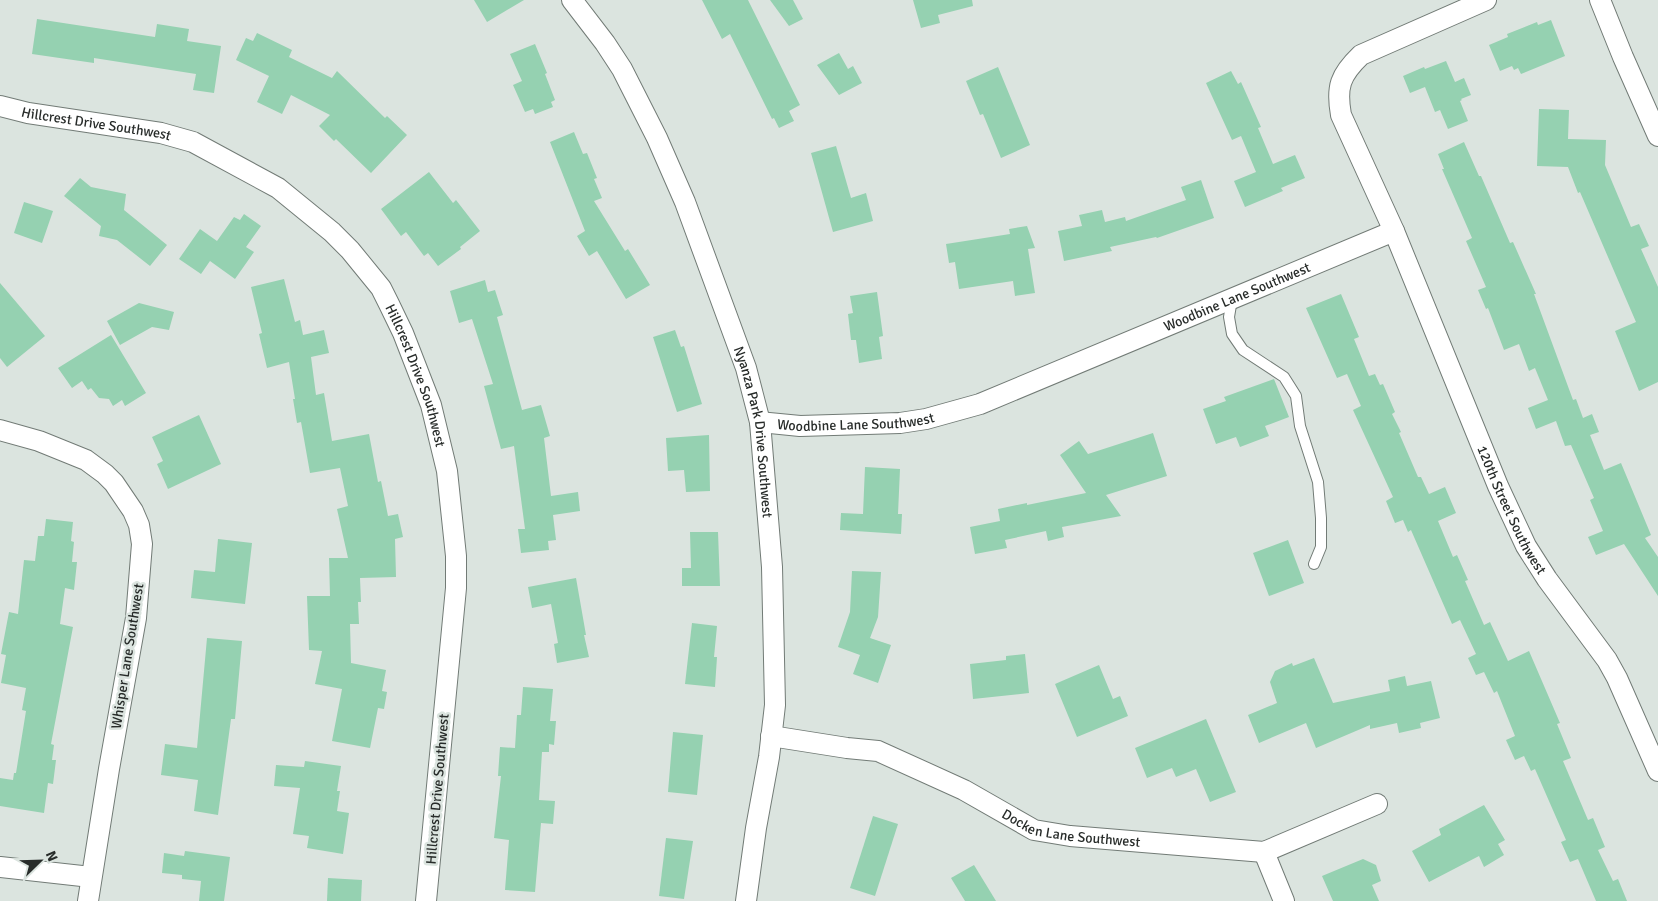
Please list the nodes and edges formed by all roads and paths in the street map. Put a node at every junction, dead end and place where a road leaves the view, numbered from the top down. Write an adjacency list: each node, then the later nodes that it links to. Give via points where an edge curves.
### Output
1 (572, 0): 8 (street, Nyanza Park Drive Southwest, via 622,69 657,138 685,202 746,368)
2 (1486, 0): 6 (street, via 1361,55 1344,75 1338,97 1341,116)
3 (1600, 0): 5 (street)
4 (0, 106): 18 (street, Hillcrest Drive Southwest, via 161,133 214,152 278,188 332,232 381,288 431,405 447,471 456,556 456,588)
5 (1658, 136)
6 (1394, 231): 7 (street, Woodbine Lane Southwest); 12 (street, 120th Street Southwest, via 1498,486 1526,546 1607,660)
7 (1232, 299): 8 (street, Woodbine Lane Southwest, via 952,413 900,423 800,426); 10 (lane, via 1229,317 1232,334 1243,350 1284,377 1296,396 1300,426 1318,482 1322,518 1321,547)
8 (760, 422): 11 (street, Nyanza Park Drive Southwest, via 772,567 775,705)
9 (0, 430): 16 (street, Whisper Lane Southwest, via 86,460 114,483 139,525 142,544 136,618)
10 (1314, 564)
11 (771, 736): 14 (street, Docken Lane Southwest, via 878,751 964,790 1034,830 1070,836); 19 (street, Nyanza Park Drive Southwest)
12 (1658, 771)
13 (1377, 804): 14 (street, Docken Lane Southwest)
14 (1264, 852): 20 (street)
15 (0, 867): 16 (street)
16 (91, 878): 17 (street, Whisper Lane Southwest)
17 (88, 901)
18 (426, 901)
19 (746, 901)
20 (1284, 901)

